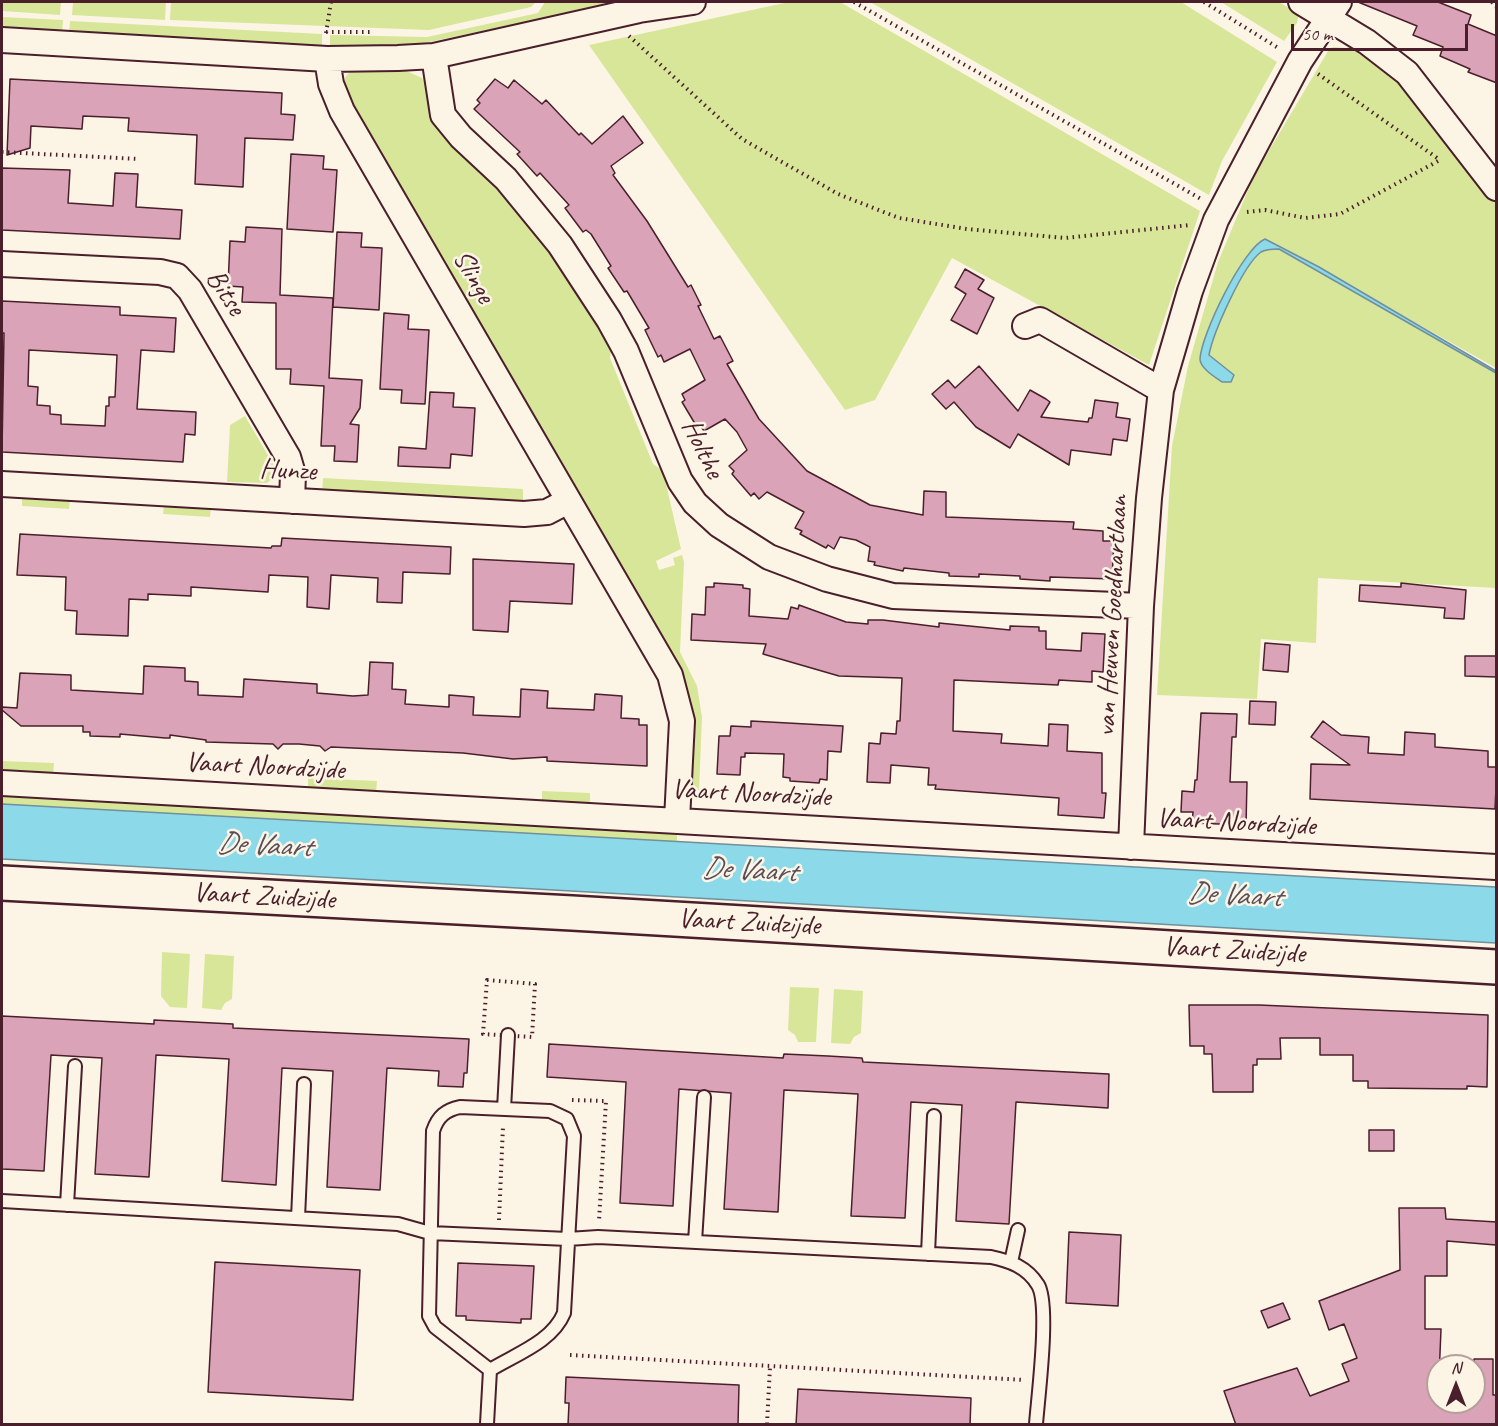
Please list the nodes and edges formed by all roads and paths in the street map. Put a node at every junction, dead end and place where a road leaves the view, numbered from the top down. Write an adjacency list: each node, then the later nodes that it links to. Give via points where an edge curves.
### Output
1 (331, 2): 10 (path)
2 (693, 2): 9 (street)
3 (854, 2): 21 (path)
4 (1204, 2): 15 (path)
5 (1301, 2): 8 (street)
6 (1492, 2): 7 (path)
7 (1497, 7)
8 (1334, 9): 15 (street, van Heuven Goedhartlaan); 20 (street, via 1407,74)
9 (610, 16): 13 (street); 21 (path, via 742,139 838,194 899,218 1065,238 1190,225)
10 (326, 32): 11 (path); 14 (path)
11 (383, 33)
12 (2, 40): 14 (street)
13 (434, 56): 14 (street); 28 (street, Holthe, via 444,115 461,137 506,179 560,245 626,351 680,481 695,503 719,525 769,557 827,579 893,596)
14 (327, 59): 27 (street, Slinge, via 331,84 342,111)
15 (1300, 61): 18 (path); 21 (street, van Heuven Goedhartlaan)
16 (2, 152): 17 (path)
17 (139, 159)
18 (1440, 160): 19 (path); 21 (path, via 1340,214 1305,218 1265,210)
19 (1450, 164)
20 (1497, 188)
21 (1219, 214): 24 (street, van Heuven Goedhartlaan, via 1190,291)
22 (2, 264): 26 (street, Bitse, via 177,276 190,290 288,458 293,474)
23 (1025, 326): 24 (street, via 1040,320)
24 (1161, 390): 28 (street, van Heuven Goedhartlaan)
25 (2, 484): 26 (street, Hunze)
26 (292, 501): 27 (street, Hunze, via 528,514 547,512)
27 (568, 501): 30 (street, Slinge, via 670,675 682,721)
28 (1142, 606): 31 (street, van Heuven Goedhartlaan)
29 (2, 783): 30 (street, Vaart Noordzijde)
30 (677, 820): 31 (street, Vaart Noordzijde)
31 (1131, 847): 32 (street, Vaart Noordzijde)
32 (1497, 867)
33 (2, 883): 34 (main road, Vaart Zuidzijde)
34 (1497, 967)
35 (508, 1035): 35 (path, via 532,1037 535,984 487,980 483,1034); 39 (lane)
36 (75, 1066): 43 (lane)
37 (304, 1084): 44 (lane)
38 (704, 1097): 50 (lane)
39 (504, 1109): 40 (lane); 46 (lane, via 449,1109 435,1123); 47 (path)
40 (559, 1114): 48 (path, via 571,1100 606,1101); 49 (lane, via 572,1126 574,1136)
41 (934, 1116): 51 (lane)
42 (2, 1202): 43 (lane)
43 (67, 1205): 44 (lane)
44 (298, 1218): 46 (lane, via 398,1224)
45 (1018, 1230): 52 (lane)
46 (430, 1233): 47 (lane); 55 (lane, via 429,1316 435,1327)
47 (499, 1236): 49 (lane)
48 (598, 1237): 49 (lane); 50 (lane)
49 (568, 1239): 55 (lane, via 564,1313 559,1326 551,1335)
50 (695, 1242): 51 (lane)
51 (928, 1254): 52 (lane, via 991,1257)
52 (1011, 1262): 56 (lane, via 1039,1286 1043,1308)
53 (570, 1355): 54 (path)
54 (770, 1367): 56 (path); 58 (path)
55 (490, 1370): 57 (lane)
56 (1039, 1380): 59 (lane)
57 (488, 1425)
58 (767, 1425)
59 (1036, 1425)

